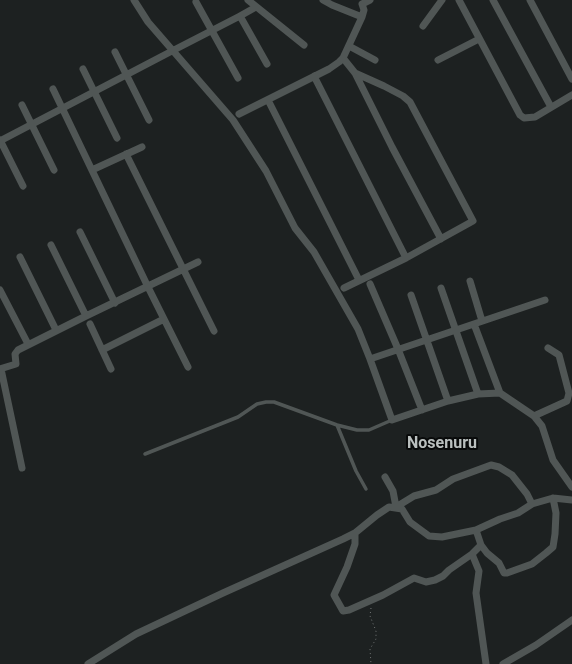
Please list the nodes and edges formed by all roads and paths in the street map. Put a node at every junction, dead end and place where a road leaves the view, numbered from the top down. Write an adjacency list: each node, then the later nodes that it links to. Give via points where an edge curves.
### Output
1 (134, 0): 19 (street, via 148,22)
2 (248, 0): 11 (street)
3 (323, 0): 13 (street)
4 (370, 0): 10 (street)
5 (442, 0): 14 (street)
6 (459, 0): 16 (street)
7 (493, 0): 36 (street)
8 (530, 0): 30 (street)
9 (196, 2): 15 (street)
10 (361, 2): 13 (street, via 364,10)
11 (256, 7): 12 (street); 17 (street)
12 (240, 16): 15 (street); 24 (street)
13 (362, 17): 18 (street)
14 (423, 26)
15 (212, 31): 19 (street); 29 (street)
16 (479, 39): 23 (street); 36 (street, via 520,115 530,118)
17 (304, 45)
18 (349, 46): 21 (street); 22 (street)
19 (172, 50): 27 (street); 78 (street, via 233,120 266,171 295,228 314,252 358,329)
20 (114, 52): 27 (street)
21 (343, 58): 26 (street); 28 (street)
22 (375, 60)
23 (438, 60)
24 (267, 64)
25 (83, 69): 32 (street)
26 (355, 72): 49 (street); 49 (street, via 391,89 410,102 473,221)
27 (126, 75): 32 (street); 39 (street)
28 (314, 76): 34 (street); 52 (street)
29 (238, 78)
30 (572, 80)
31 (53, 89): 37 (street)
32 (95, 91): 37 (street); 41 (street)
33 (572, 95): 36 (street)
34 (268, 100): 38 (street); 55 (street)
35 (22, 105): 40 (street)
36 (551, 107)
37 (62, 108): 40 (street); 46 (street)
38 (239, 114)
39 (149, 120)
40 (32, 124): 42 (street); 45 (street)
41 (117, 138)
42 (0, 141): 47 (street)
43 (142, 147): 44 (street)
44 (126, 154): 46 (street); 54 (street)
45 (54, 170)
46 (92, 170): 58 (street)
47 (23, 186)
48 (80, 232): 64 (street)
49 (441, 239): 52 (street)
50 (51, 245): 65 (street)
51 (20, 257): 70 (street)
52 (406, 258): 55 (street)
53 (198, 262): 54 (street)
54 (183, 269): 58 (street); 72 (street)
55 (359, 280): 59 (street)
56 (470, 281): 67 (street)
57 (370, 284): 77 (street)
58 (148, 287): 64 (street); 66 (street)
59 (344, 288)
60 (440, 288): 71 (street)
61 (0, 290): 74 (street)
62 (411, 295): 73 (street)
63 (544, 300): 67 (street)
64 (115, 303): 65 (street)
65 (86, 316): 70 (street)
66 (164, 319): 76 (street); 79 (street)
67 (482, 321): 69 (street)
68 (90, 324): 76 (street)
69 (474, 324): 71 (street); 82 (street)
70 (56, 330): 74 (street)
71 (455, 330): 73 (street); 83 (street)
72 (214, 331)
73 (427, 339): 77 (street); 84 (street)
74 (28, 344): 80 (street, via 16,352 16,364)
75 (548, 348): 86 (street, via 559,355 569,393 567,401)
76 (102, 350): 81 (street)
77 (398, 350): 78 (street); 85 (street)
78 (370, 359): 87 (street)
79 (188, 367)
80 (1, 369): 90 (street)
81 (111, 369)
82 (500, 393): 83 (street); 86 (street)
83 (478, 394): 84 (street)
84 (448, 401): 85 (street)
85 (422, 410): 87 (street)
86 (534, 416): 92 (street, via 542,426 553,460)
87 (392, 420): 88 (lane, via 369,430 356,430)
88 (337, 425): 89 (lane, via 274,402 266,402 257,404 238,418); 93 (lane)
89 (145, 454)
90 (22, 468)
91 (385, 477): 97 (street, via 393,491)
92 (572, 487)
93 (366, 489)
94 (553, 498): 95 (street); 96 (street); 100 (street, via 556,513 553,547 532,564 504,573)
95 (572, 500)
96 (532, 504): 97 (street, via 512,475 491,465 453,479 436,490 414,496); 98 (street)
97 (396, 507): 98 (street, via 402,509 410,522 429,536 442,537); 99 (street, via 389,507)
98 (476, 530): 100 (street)
99 (355, 533): 102 (street, via 347,567 334,595 343,611); 104 (street, via 136,634)
100 (481, 545): 101 (street)
101 (472, 554): 102 (street, via 435,580 426,582 414,578); 106 (street, via 479,570 476,593)
102 (376, 598): 105 (path, via 370,609 376,631 376,639 370,649)
103 (572, 620): 107 (street)
104 (88, 664)
105 (371, 664)
106 (486, 664)
107 (503, 664)

